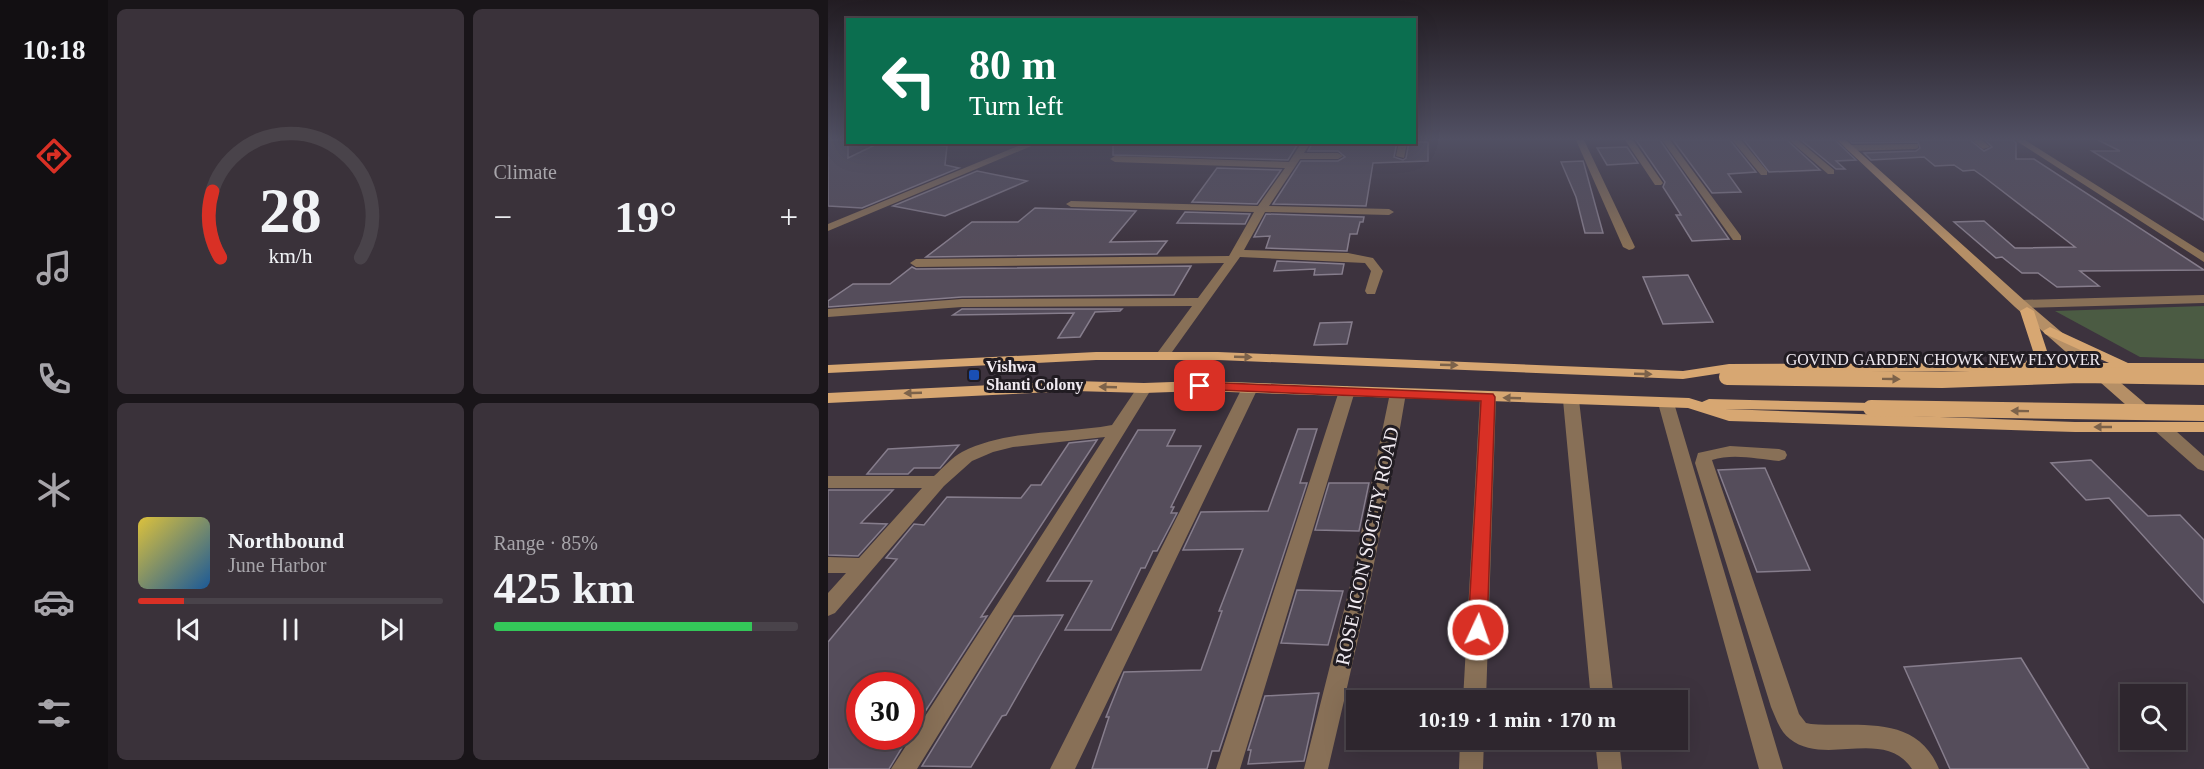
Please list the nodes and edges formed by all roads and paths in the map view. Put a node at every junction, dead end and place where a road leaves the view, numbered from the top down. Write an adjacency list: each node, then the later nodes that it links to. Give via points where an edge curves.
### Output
1 (955, 176): 12 (street)
2 (1284, 176): 10 (street)
3 (1596, 176): 14 (street)
4 (1653, 176): 8 (street)
5 (1692, 176): 13 (street)
6 (1880, 176): 21 (main road)
7 (2075, 176): 16 (street)
8 (1658, 183)
9 (1071, 204): 10 (street)
10 (1260, 211): 11 (street); 15 (street)
11 (1389, 212)
12 (828, 228)
13 (1737, 238)
14 (1629, 247)
15 (1235, 256): 17 (street); 18 (street, via 1369,260 1377,271); 20 (street)
16 (2204, 258)
17 (916, 263)
18 (1371, 291)
19 (2204, 299): 21 (street)
20 (1202, 302): 22 (street, via 962,303); 24 (street)
21 (2024, 308): 23 (main road); 25 (main road, via 2040,351)
22 (828, 313)
23 (2050, 331): 26 (main road); 27 (main road)
24 (1161, 356): 29 (main road); 30 (main road, one-way to 30)
25 (2030, 366): 26 (main road); 30 (main road, via 1729,368)
26 (2092, 366): 27 (main road); 42 (main road)
27 (2128, 366): 28 (main road)
28 (2204, 367)
29 (828, 369)
30 (1683, 375): 31 (main road, GOVIND GARDEN CHOWK NEW FLYOVER, one-way to 31, bridge, via 1942,380 2080,375)
31 (2204, 377)
32 (1144, 388): 33 (main road); 37 (main road, one-way to 37, via 1075,386); 44 (street)
33 (1250, 388): 34 (main road); 57 (street)
34 (1347, 392): 35 (main road); 58 (street)
35 (1398, 393): 36 (main road); 59 (street, ROSE ICON SOCITY ROAD, via 1350,633)
36 (1488, 397): 38 (main road, one-way to 36); 52 (street)
37 (828, 398)
38 (1571, 400): 39 (main road); 53 (street)
39 (1666, 403): 40 (main road); 62 (street)
40 (1689, 403): 41 (main road, one-way to 40, bridge); 42 (main road, one-way to 40, via 1729,416)
41 (2204, 413)
42 (2161, 427): 43 (main road); 46 (street)
43 (2204, 427)
44 (1119, 429): 48 (street, via 989,447 966,457); 56 (street)
45 (1779, 455): 63 (street, via 1711,453 1704,457 1704,463 1789,721 1800,732 1816,736 1896,739 1915,750)
46 (2204, 465)
47 (828, 482): 48 (street)
48 (938, 482): 50 (street)
49 (828, 565): 50 (street)
50 (865, 566): 51 (street)
51 (828, 607)
52 (1474, 690)
53 (1602, 690)
54 (1472, 750): 60 (street)
55 (1608, 750): 61 (street)
56 (903, 769)
57 (1062, 769)
58 (1228, 769)
59 (1316, 769)
60 (1471, 769)
61 (1610, 769)
62 (1771, 769)
63 (1927, 769)

